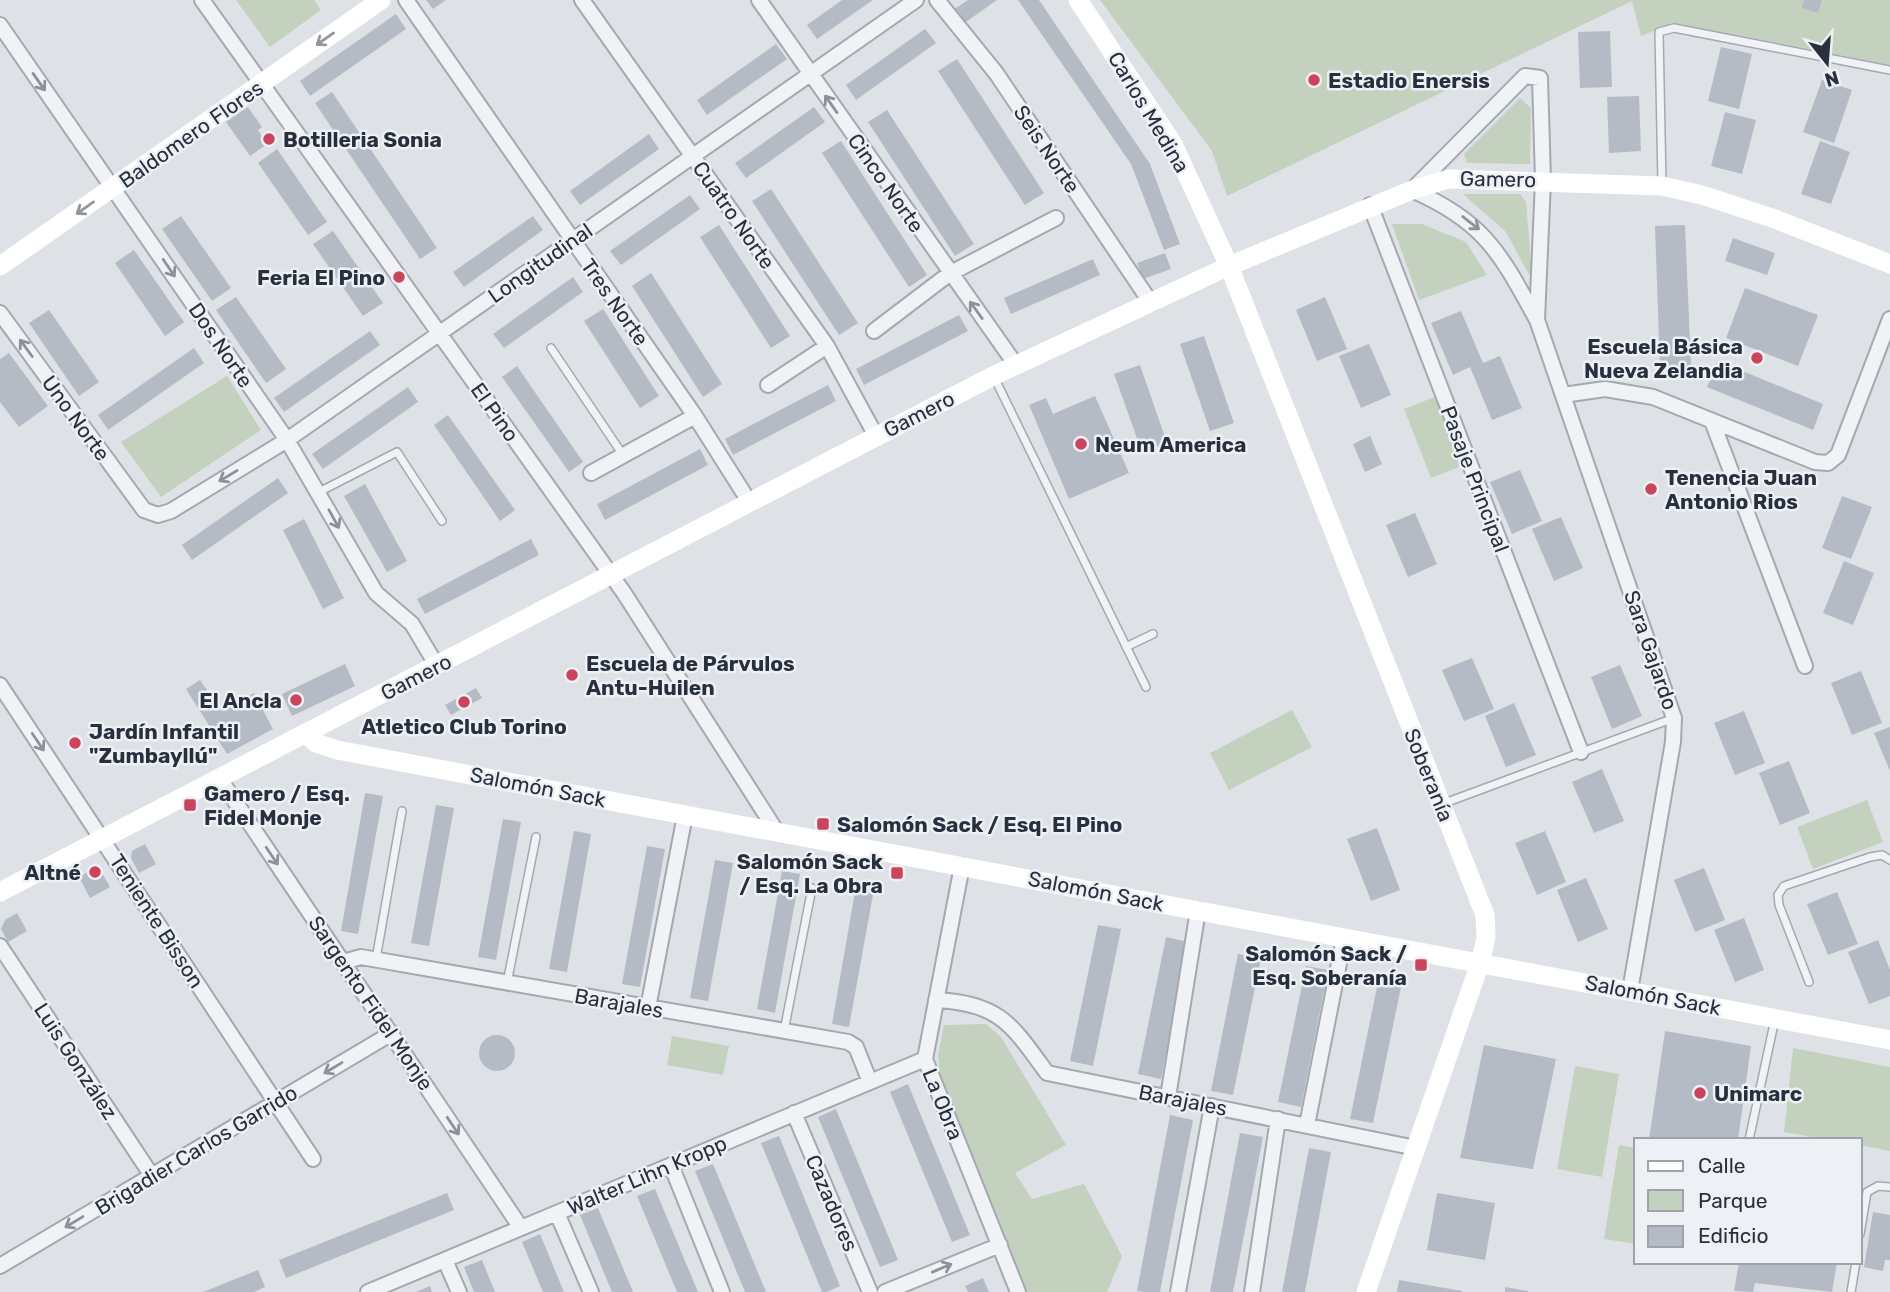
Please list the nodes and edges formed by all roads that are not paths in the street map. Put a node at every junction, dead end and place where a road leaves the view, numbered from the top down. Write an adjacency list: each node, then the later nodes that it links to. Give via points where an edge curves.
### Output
1 (202, 0): 12 (street, El Pino)
2 (381, 0): 12 (street, Baldomero Flores, one-way to 12)
3 (406, 0): 20 (street, Tres Norte)
4 (582, 0): 13 (street, Cuatro Norte)
5 (759, 0): 11 (street, Cinco Norte)
6 (916, 0): 11 (street, Longitudinal)
7 (937, 0): 25 (street, Seis Norte, via 996,73)
8 (1079, 0): 23 (street, Carlos Medina, via 1173,144)
9 (0, 25): 16 (street, Dos Norte, one-way to 16)
10 (1890, 70): 15 (lane, via 1674,28 1659,32)
11 (810, 74): 13 (street, Longitudinal); 24 (street, Cinco Norte, one-way to 11)
12 (261, 84): 16 (street, Baldomero Flores); 30 (street, El Pino)
13 (693, 156): 20 (street, Longitudinal); 31 (street, Cuatro Norte)
14 (1543, 180): 15 (street, Gamero); 17 (street, Gamero, via 1449,179); 17 (street, Sara Gajardo, via 1540,78 1525,76); 28 (street, Sara Gajardo)
15 (1662, 186): 21 (street, Gamero, via 1775,219)
16 (114, 188): 22 (street, Baldomero Flores, one-way to 22); 40 (street, Dos Norte, one-way to 40)
17 (1412, 190): 18 (street, Gamero); 28 (street, Sara Gajardo, one-way to 28, via 1448,206 1482,232 1504,260)
18 (1370, 205): 23 (street, Gamero); 56 (street, Pasaje Principal)
19 (1056, 218): 24 (street)
20 (572, 241): 30 (street, Longitudinal); 37 (street, Tres Norte)
21 (1890, 264)
22 (0, 266)
23 (1229, 266): 25 (street, Gamero); 58 (street, Soberanía)
24 (949, 274): 29 (street); 33 (street, Cinco Norte, one-way to 24)
25 (1151, 303): 33 (street, Gamero)
26 (0, 313): 45 (street, Uno Norte, one-way to 26, via 144,510)
27 (1890, 319): 38 (street, via 1838,455 1828,463)
28 (1536, 320): 36 (street, Sara Gajardo)
29 (874, 331)
30 (439, 334): 40 (street, Longitudinal); 47 (street, El Pino)
31 (827, 346): 35 (street); 39 (street, Cuatro Norte)
32 (551, 348): 41 (lane)
33 (1016, 365): 34 (street, Gamero)
34 (993, 376): 39 (street, Gamero); 49 (lane)
35 (768, 385)
36 (1563, 395): 38 (street, via 1605,389 1653,397); 54 (street, Sara Gajardo)
37 (695, 416): 41 (street); 44 (street, Tres Norte)
38 (1712, 421): 51 (street)
39 (876, 436): 44 (street, Gamero)
40 (286, 440): 43 (street, Dos Norte); 45 (street, Longitudinal, one-way to 45)
41 (623, 456): 42 (street)
42 (591, 473)
43 (319, 492): 46 (lane, via 397,452); 50 (street, Dos Norte, one-way to 50, via 376,593 412,624)
44 (750, 503): 47 (street, Gamero)
45 (158, 515)
46 (442, 521)
47 (611, 576): 50 (street, Gamero); 61 (street, El Pino)
48 (1153, 634): 49 (lane)
49 (1126, 647): 53 (lane)
50 (437, 666): 55 (street, Gamero)
51 (1805, 666)
52 (0, 685): 63 (street, Teniente Bisson, one-way to 63)
53 (1146, 687)
54 (1674, 718): 56 (lane); 76 (street, Sara Gajardo)
55 (306, 734): 57 (street, Gamero); 60 (street, Salomón Sack, via 326,748)
56 (1581, 752): 58 (lane)
57 (220, 779): 63 (street, Gamero); 72 (street, Sargento Fidel Monje, one-way to 72)
58 (1440, 804): 73 (street, Soberanía, via 1485,915)
59 (402, 811): 71 (lane)
60 (685, 815): 61 (street, Salomón Sack); 78 (street)
61 (777, 832): 65 (street, Salomón Sack)
62 (536, 836): 75 (lane)
63 (103, 839): 67 (street, Gamero); 86 (street, Teniente Bisson)
64 (1890, 860): 74 (lane, via 1882,855 1870,857 1784,887 1778,895)
65 (962, 866): 68 (street, Salomón Sack); 77 (street, La Obra)
66 (812, 888): 80 (lane)
67 (0, 891)
68 (1198, 911): 69 (street, Salomón Sack); 85 (street)
69 (1344, 938): 73 (street, Salomón Sack); 90 (street)
70 (0, 946): 95 (street, Luis González)
71 (376, 960): 72 (street, Barajales, via 361,957); 75 (street, Barajales)
72 (343, 962): 81 (street, Sargento Fidel Monje)
73 (1480, 964): 76 (street, Salomón Sack); 92 (street, Soberanía)
74 (1809, 982)
75 (507, 984): 78 (street, Barajales)
76 (1630, 991): 79 (street, Salomón Sack)
77 (936, 1000): 83 (street, La Obra); 85 (street, Barajales, via 967,1001 998,1014 1047,1073)
78 (648, 1008): 80 (street, Barajales)
79 (1776, 1018): 82 (street, Salomón Sack); 91 (lane)
80 (784, 1032): 84 (street, Barajales, via 854,1044)
81 (392, 1034): 86 (street, Brigadier Carlos Garrido, one-way to 86); 99 (street, Sargento Fidel Monje, one-way to 99)
82 (1890, 1040)
83 (925, 1059): 84 (street, Walter Lihn Kropp); 100 (street, La Obra)
84 (870, 1082): 88 (street, Walter Lihn Kropp)
85 (1168, 1097): 87 (street, Barajales)
86 (276, 1102): 93 (street, Teniente Bisson); 95 (street, Brigadier Carlos Garrido)
87 (1212, 1106): 89 (street, Barajales); 111 (street)
88 (794, 1114): 94 (street, Walter Lihn Kropp); 108 (street, Cazadores)
89 (1278, 1119): 90 (street, Barajales); 112 (street)
90 (1307, 1125): 92 (street, Barajales)
91 (1749, 1138)
92 (1416, 1148): 113 (street, Soberanía)
93 (313, 1159)
94 (671, 1165): 97 (street, Walter Lihn Kropp); 107 (street)
95 (152, 1176): 103 (street, Brigadier Carlos Garrido, one-way to 103)
96 (1890, 1187): 98 (lane, via 1878,1186 1867,1192)
97 (557, 1213): 99 (street, Walter Lihn Kropp); 106 (street)
98 (1862, 1222)
99 (521, 1228): 101 (street, Walter Lihn Kropp)
100 (1000, 1244): 109 (street, one-way to 100); 110 (street, La Obra)
101 (446, 1260): 104 (street, Walter Lihn Kropp); 105 (street)
102 (1856, 1264): 114 (lane)
103 (0, 1266)
104 (368, 1292)
105 (459, 1292)
106 (591, 1292)
107 (722, 1292)
108 (870, 1292)
109 (886, 1292)
110 (1018, 1292)
111 (1178, 1292)
112 (1252, 1292)
113 (1366, 1292)
114 (1851, 1292)

